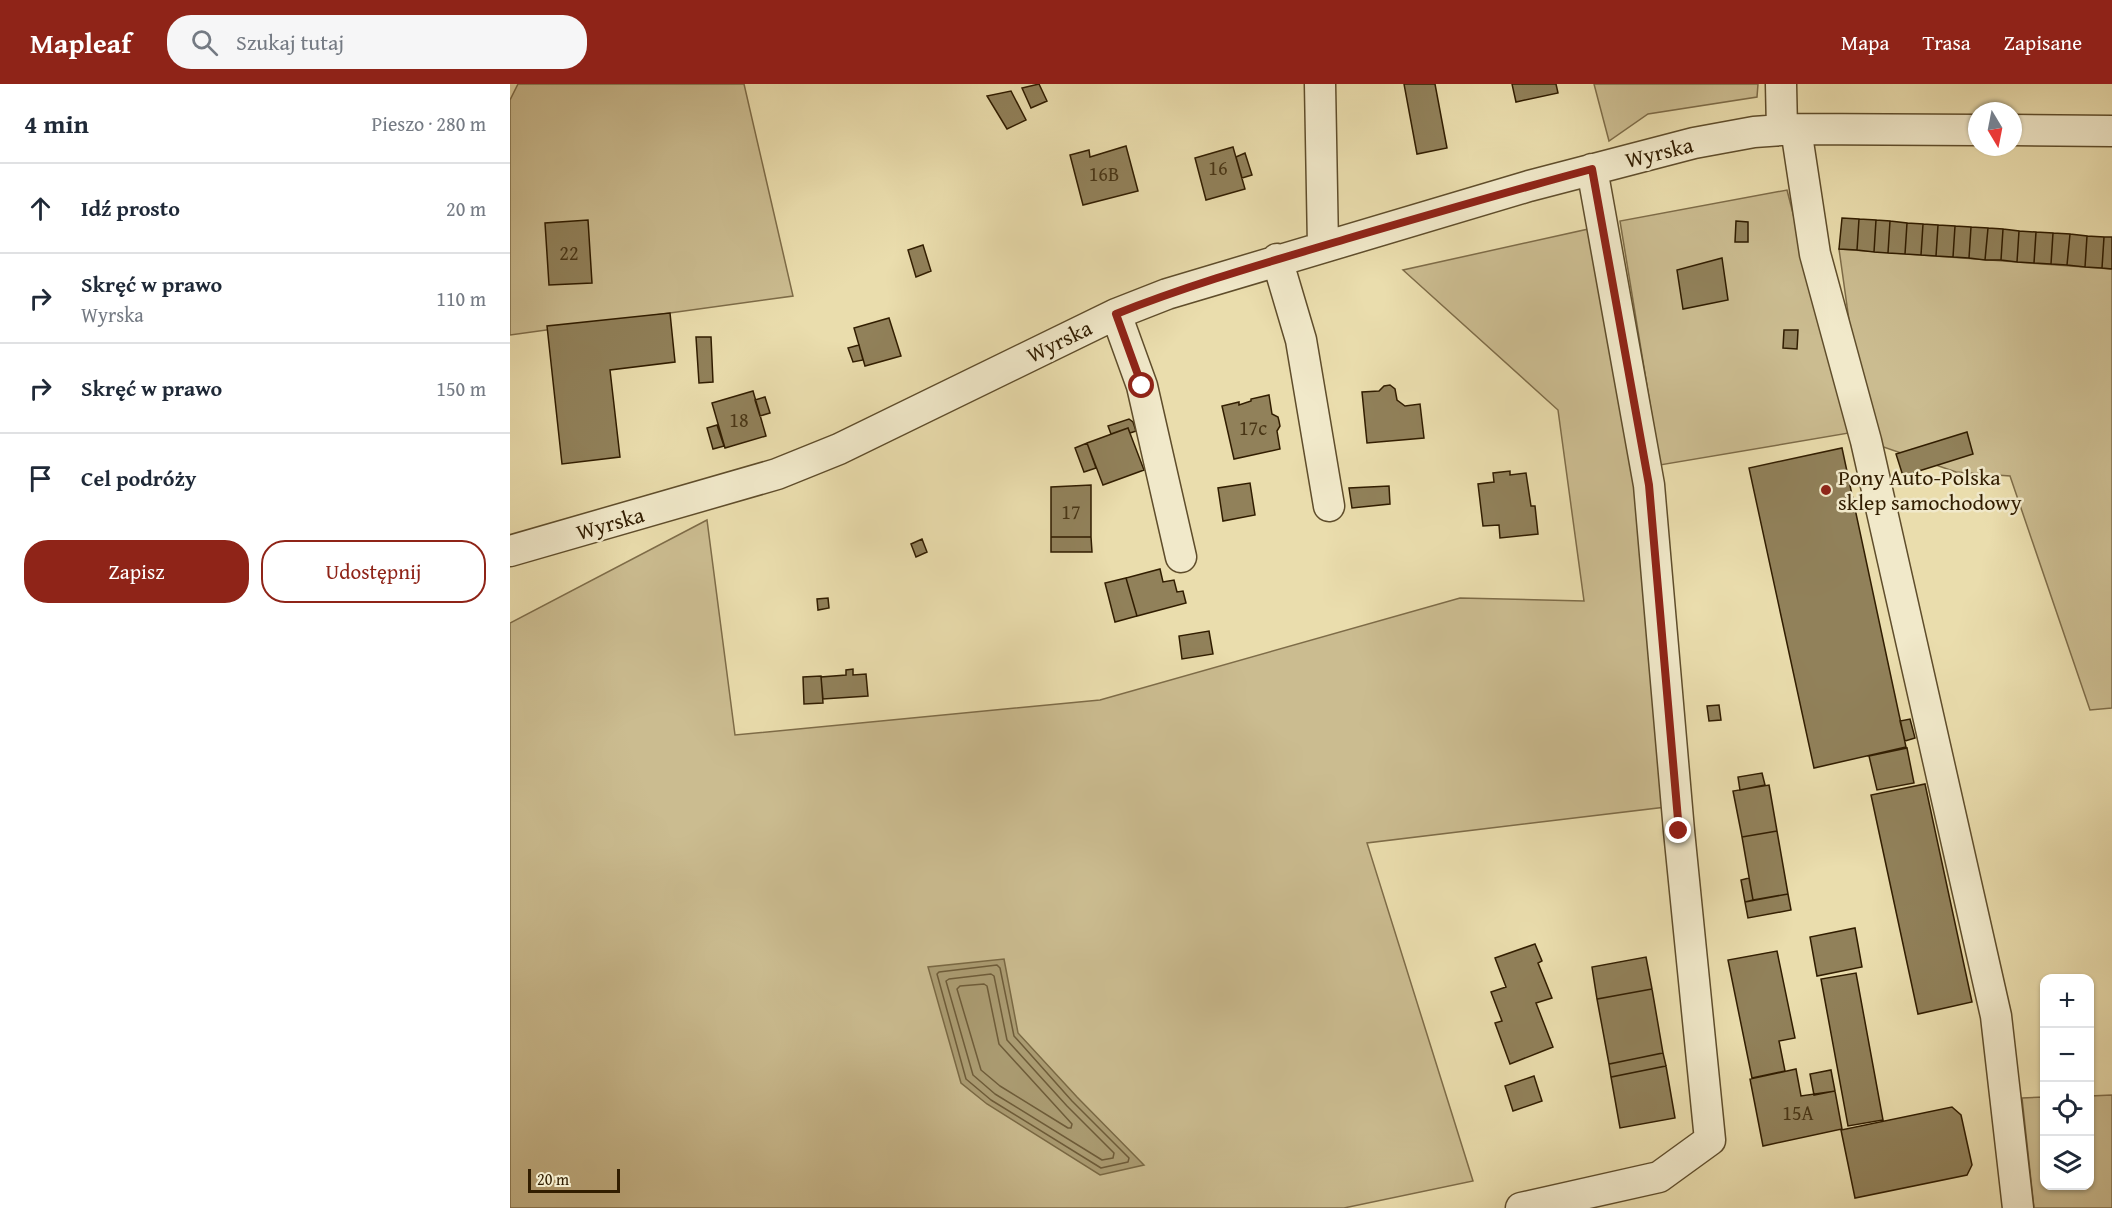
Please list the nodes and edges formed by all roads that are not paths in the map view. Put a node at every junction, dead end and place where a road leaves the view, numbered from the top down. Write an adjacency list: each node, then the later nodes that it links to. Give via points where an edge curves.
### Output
1 (1320, 84): 8 (street)
2 (1780, 84): 3 (street)
3 (1789, 129): 4 (street, Wyrska); 7 (street, Wyrska, via 1694,143); 15 (street, via 1815,254 1866,441 1995,1016)
4 (1968, 130)
5 (2022, 130): 6 (street)
6 (2112, 131)
7 (1592, 169): 8 (street, Wyrska); 14 (street, via 1649,485 1710,1140 1659,1177)
8 (1323, 246): 9 (street, Wyrska)
9 (1277, 259): 10 (street, Wyrska); 11 (street, via 1301,340)
10 (1116, 314): 12 (street, Wyrska, via 777,474); 13 (street, via 1142,386)
11 (1329, 506)
12 (510, 551)
13 (1182, 557)
14 (1521, 1208)
15 (2018, 1208)

